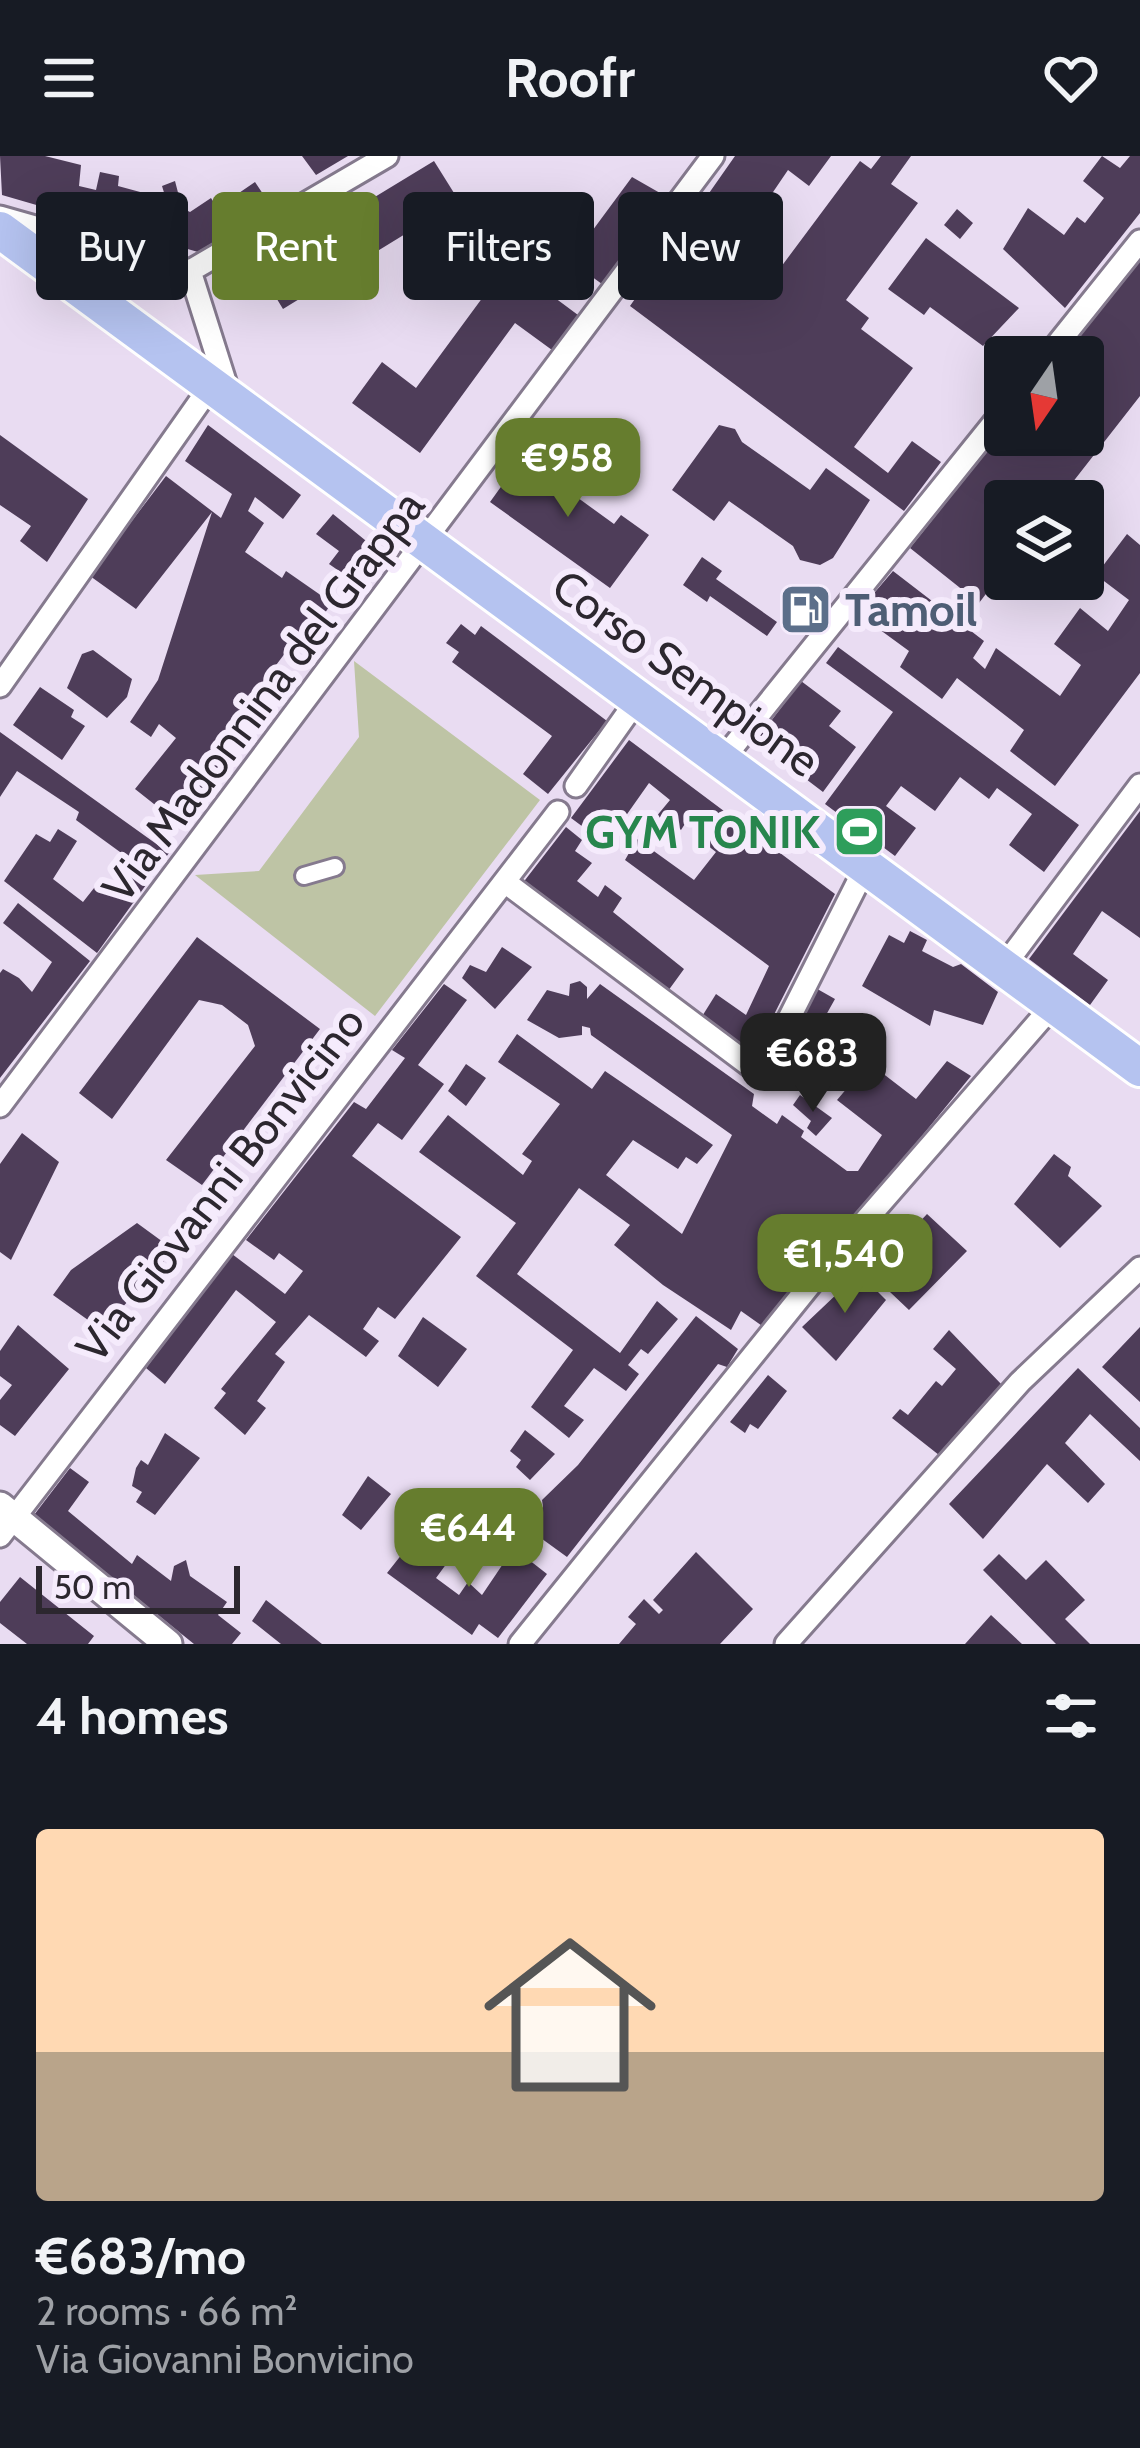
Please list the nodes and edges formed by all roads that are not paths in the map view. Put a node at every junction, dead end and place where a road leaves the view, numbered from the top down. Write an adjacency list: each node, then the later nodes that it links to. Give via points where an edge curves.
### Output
1 (387, 156): 6 (street)
2 (713, 156): 10 (street, Via Madonnina del Grappa)
3 (0, 217): 6 (street)
4 (0, 230): 8 (main road, Corso Sempione)
5 (1140, 241): 7 (street)
6 (190, 271): 8 (street)
7 (1064, 336)
8 (221, 396): 10 (main road, Corso Sempione); 11 (street)
9 (984, 435): 13 (street)
10 (426, 544): 12 (main road, Corso Sempione); 24 (street, Via Madonnina del Grappa)
11 (0, 686)
12 (639, 698): 13 (main road, Corso Sempione); 15 (street)
13 (723, 759): 17 (main road, Corso Sempione)
14 (1140, 785): 21 (street)
15 (576, 786)
16 (557, 812): 20 (street, Via Giovanni Bonvicino)
17 (868, 864): 20 (street, via 761,1074); 21 (main road, Corso Sempione)
18 (335, 867): 19 (street)
19 (304, 876)
20 (505, 882): 26 (street, Via Giovanni Bonvicino)
21 (1004, 966): 22 (main road, Corso Sempione)
22 (1055, 1004): 23 (main road, Corso Sempione); 28 (street, via 818,1275)
23 (1140, 1069)
24 (0, 1106)
25 (1140, 1268): 29 (street, via 1020,1382)
26 (5, 1520): 27 (street)
27 (168, 1644)
28 (520, 1644)
29 (786, 1644)

